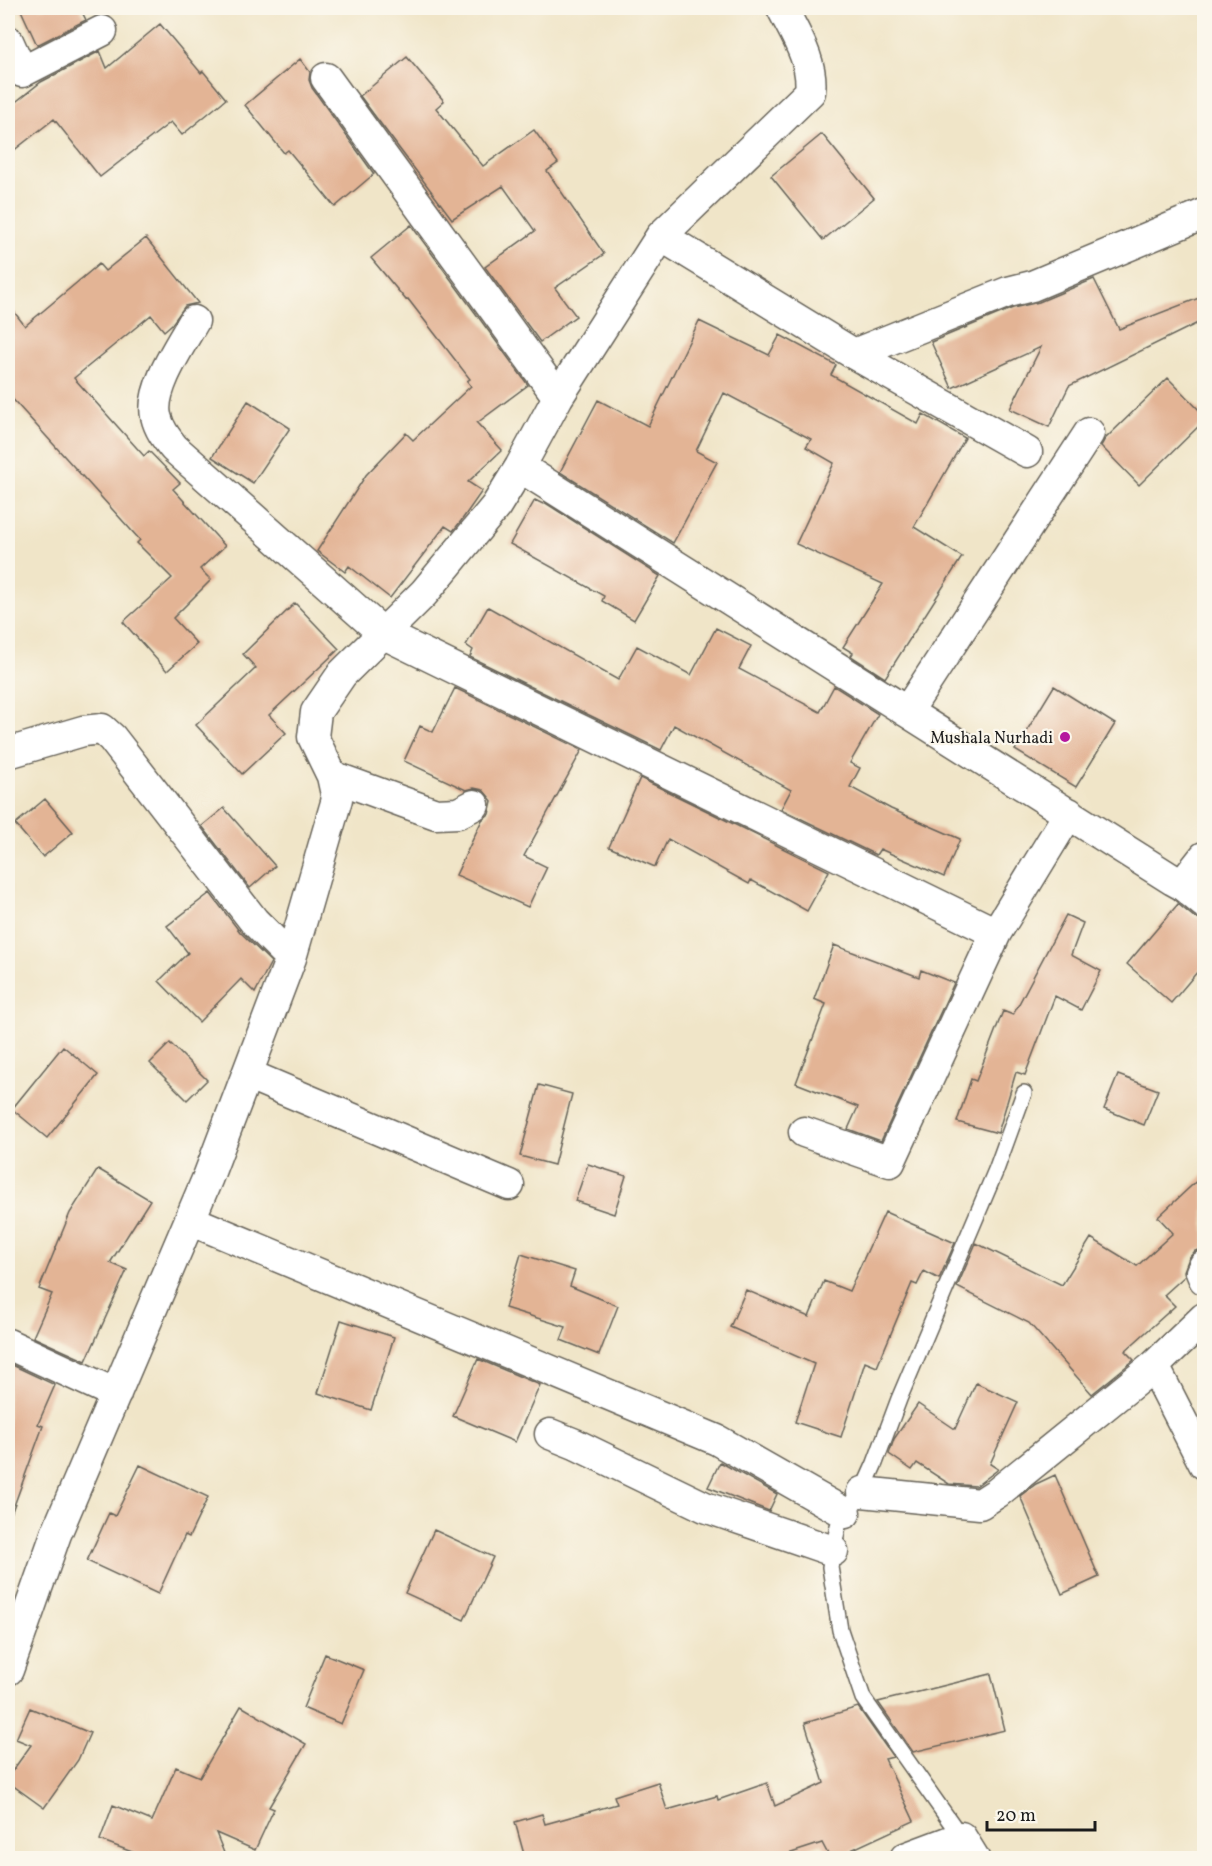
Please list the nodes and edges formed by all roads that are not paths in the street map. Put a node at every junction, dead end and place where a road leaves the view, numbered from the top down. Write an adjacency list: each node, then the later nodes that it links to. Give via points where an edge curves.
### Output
1 (782, 8): 7 (street, via 807,60 812,78 810,92)
2 (102, 32): 4 (street)
3 (8, 41): 4 (street)
4 (15, 76)
5 (326, 78): 10 (street)
6 (1204, 214): 9 (street)
7 (661, 236): 9 (street); 10 (street)
8 (194, 321): 14 (street, via 157,393 155,414 161,431 174,448)
9 (854, 354): 12 (street)
10 (558, 398): 13 (street)
11 (1089, 433): 15 (street)
12 (1027, 452)
13 (520, 467): 14 (street, via 474,534); 15 (street)
14 (384, 634): 17 (street, via 342,674 316,712 312,737); 22 (street)
15 (907, 712): 19 (street)
16 (8, 753): 23 (street, via 102,729 255,921)
17 (332, 776): 18 (street, via 436,813 458,813); 23 (street, via 337,799)
18 (474, 805)
19 (1069, 813): 21 (street); 22 (street)
20 (1204, 857): 21 (street)
21 (1193, 894)
22 (996, 933): 26 (street, via 890,1162)
23 (291, 958): 24 (street)
24 (247, 1074): 27 (street); 28 (street)
25 (1024, 1093): 37 (lane, via 996,1170)
26 (804, 1132)
27 (509, 1185)
28 (190, 1220): 34 (street); 37 (street, via 717,1440)
29 (1204, 1266): 30 (street)
30 (1204, 1279)
31 (1204, 1318): 33 (street)
32 (8, 1344): 34 (street)
33 (1154, 1366): 36 (street); 37 (street, via 980,1504)
34 (116, 1394): 39 (street, via 56,1534)
35 (550, 1434): 38 (street, via 705,1507)
36 (1204, 1464)
37 (854, 1503): 38 (lane, via 838,1526)
38 (833, 1551): 40 (lane, via 830,1567 840,1630 863,1698)
39 (8, 1670)
40 (968, 1848): 41 (street)
41 (905, 1858)

